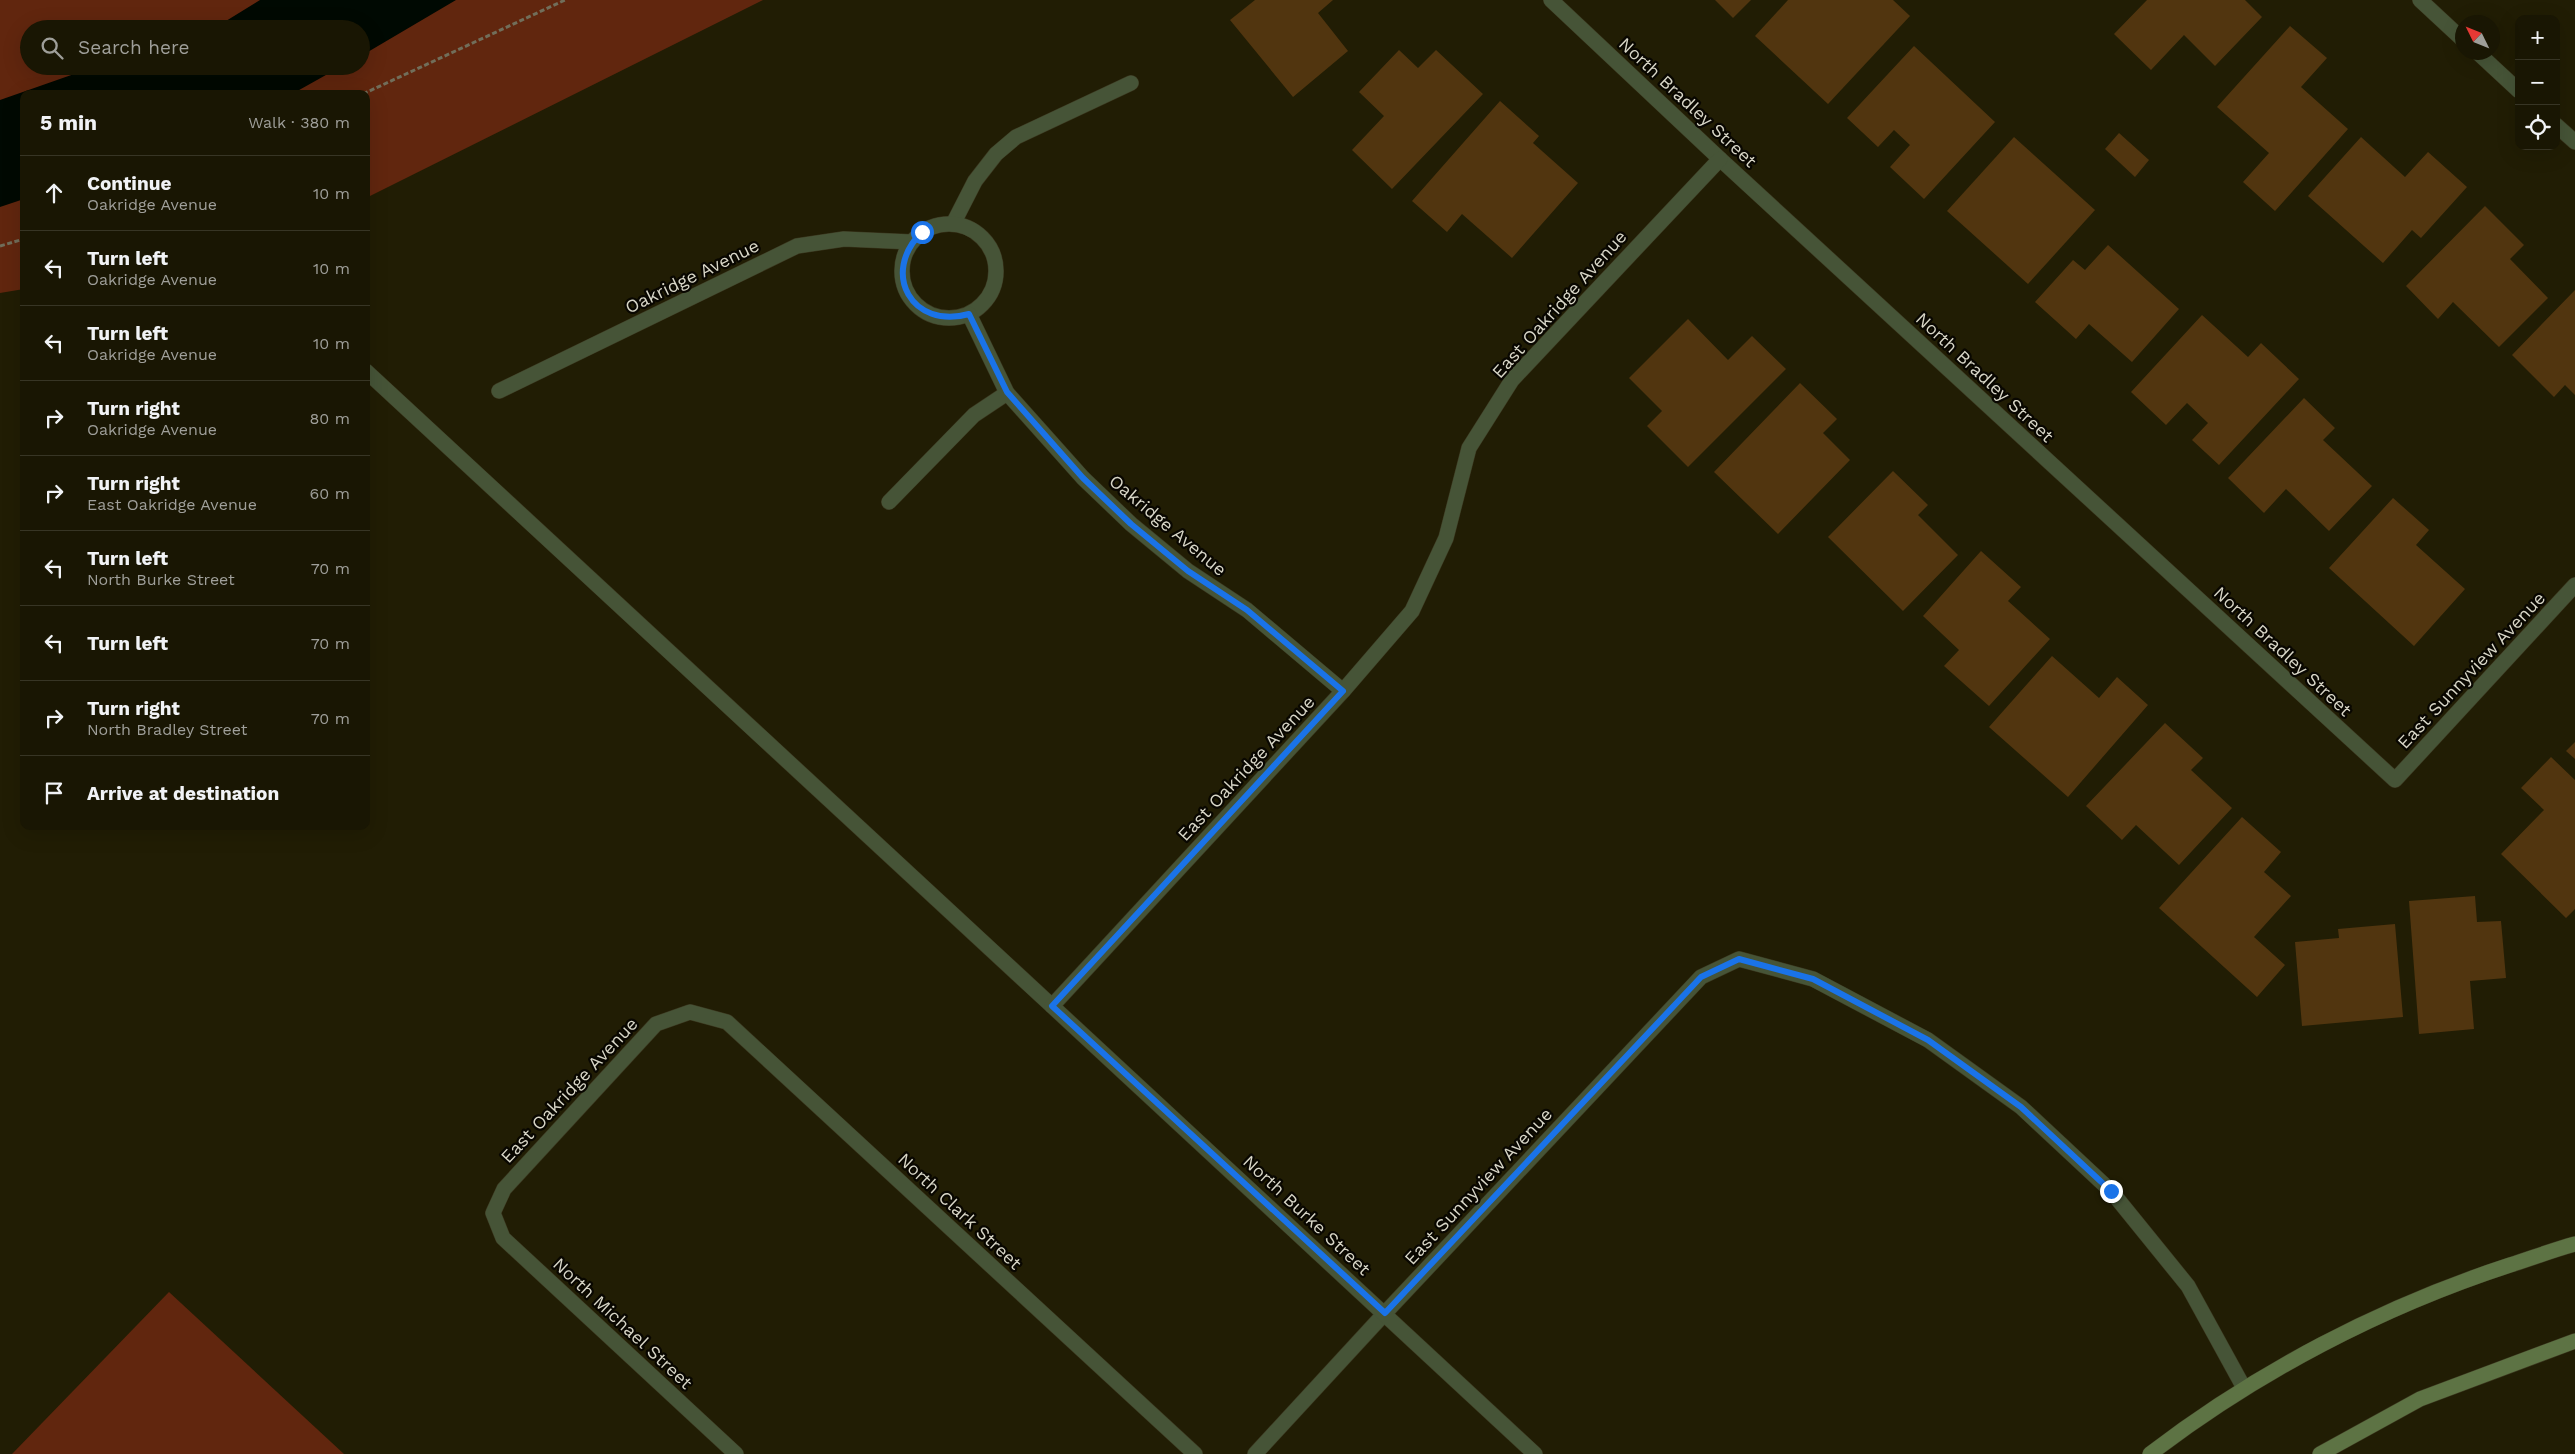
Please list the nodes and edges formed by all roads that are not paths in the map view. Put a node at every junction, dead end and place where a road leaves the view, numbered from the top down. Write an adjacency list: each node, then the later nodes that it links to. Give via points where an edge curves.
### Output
1 (1551, 0): 9 (street, North Bradley Street)
2 (2420, 0): 3 (street)
3 (2455, 32)
4 (2486, 60): 6 (street)
5 (1131, 83): 10 (street, via 1016,138 996,154 974,181)
6 (2515, 86)
7 (2560, 129): 8 (street)
8 (2575, 142)
9 (1720, 158): 18 (street, East Oakridge Avenue, via 1512,380 1469,448 1446,538 1412,611); 19 (street, North Bradley Street)
10 (953, 224): 11 (street, via 930,228); 12 (street, via 968,227 981,236 996,262 996,278 991,292 982,305)
11 (912, 242): 12 (street, via 902,267 903,281 916,305 941,317); 14 (street, Oakridge Avenue, via 844,239 797,246)
12 (969, 314): 15 (street, Oakridge Avenue)
13 (370, 374): 20 (street, North Burke Street)
14 (499, 391)
15 (1007, 392): 16 (street, via 974,415); 18 (street, Oakridge Avenue, via 1083,478 1131,524 1188,571 1247,610)
16 (889, 502)
17 (2575, 585): 19 (street, East Sunnyview Avenue)
18 (1343, 691): 20 (street, East Oakridge Avenue)
19 (2395, 780)
20 (1052, 1006): 24 (street, North Burke Street)
21 (690, 1012): 22 (street, East Oakridge Avenue, via 656,1024 504,1189); 28 (street, North Clark Street, via 727,1022)
22 (493, 1213): 27 (street, North Michael Street, via 503,1238)
23 (2575, 1244): 26 (main road, via 2459,1281 2347,1331)
24 (1385, 1313): 26 (street, East Sunnyview Avenue, via 1701,977 1739,959 1813,979 1919,1035 2021,1107 2111,1191 2188,1286); 29 (street, East Sunnyview Avenue); 30 (street, North Burke Street)
25 (2575, 1341): 32 (main road, via 2420,1399)
26 (2244, 1388): 31 (main road)
27 (736, 1454)
28 (1195, 1454)
29 (1255, 1454)
30 (1535, 1454)
31 (2150, 1454)
32 (2320, 1454)

